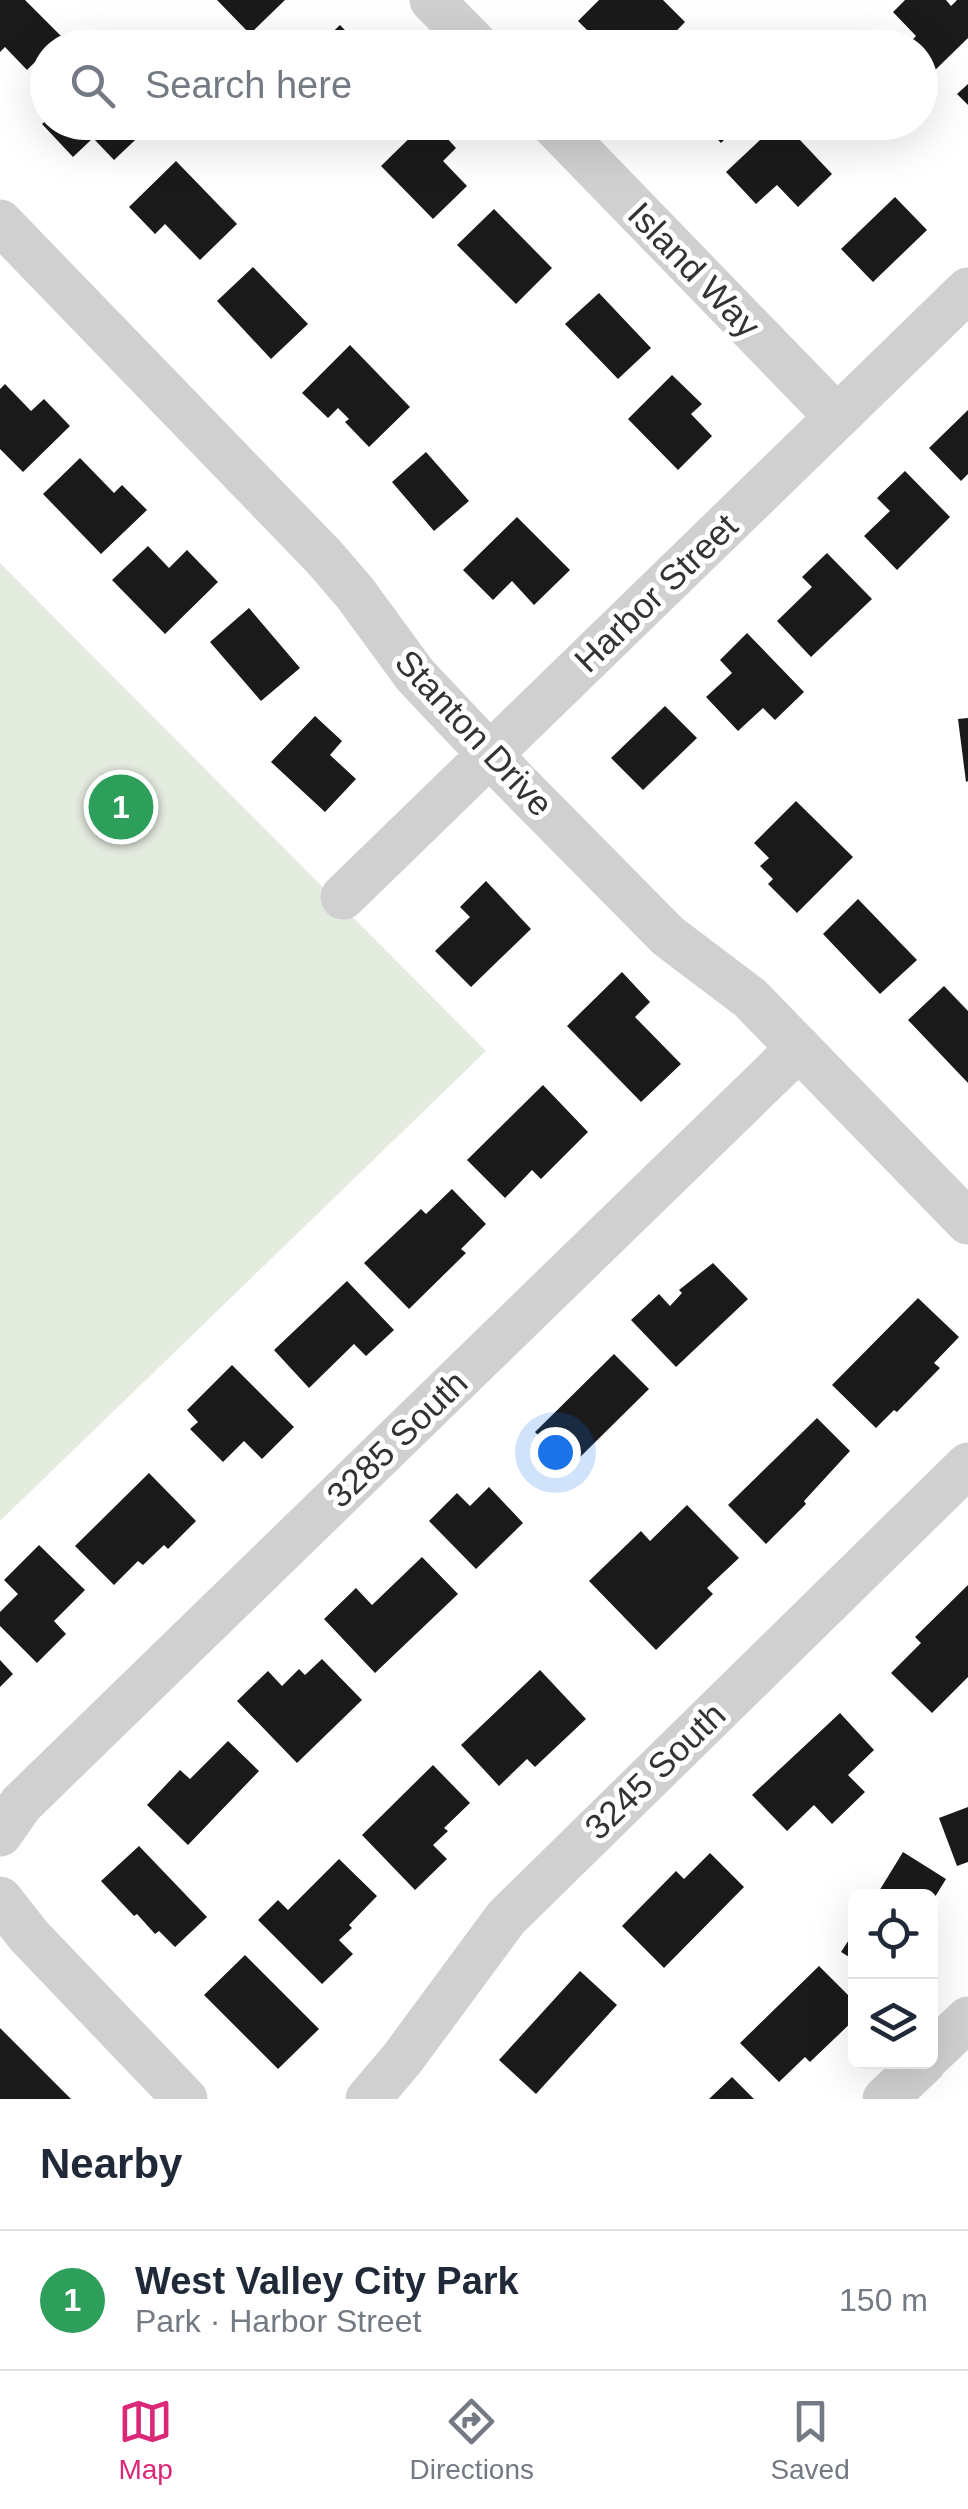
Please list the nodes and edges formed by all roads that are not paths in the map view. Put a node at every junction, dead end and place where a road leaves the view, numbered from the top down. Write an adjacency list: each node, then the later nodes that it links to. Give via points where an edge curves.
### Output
1 (432, 0): 2 (street)
2 (461, 30)
3 (568, 140): 6 (street, Island Way)
4 (0, 222): 7 (street, Stanton Drive, via 315,548 414,675)
5 (968, 290): 6 (street, Harbor Street)
6 (837, 417): 7 (street, Harbor Street)
7 (490, 755): 8 (street, Harbor Street); 9 (street, Stanton Drive, via 668,936 750,998)
8 (344, 896)
9 (798, 1048): 10 (street, Stanton Drive); 12 (street, 3285 South, via 21,1804)
10 (968, 1222)
11 (968, 1465): 18 (street, 3245 South, via 506,1918)
12 (0, 1834)
13 (0, 1899): 17 (street)
14 (968, 2019): 15 (street)
15 (938, 2047)
16 (917, 2069): 19 (street)
17 (185, 2099)
18 (368, 2099)
19 (885, 2099)

